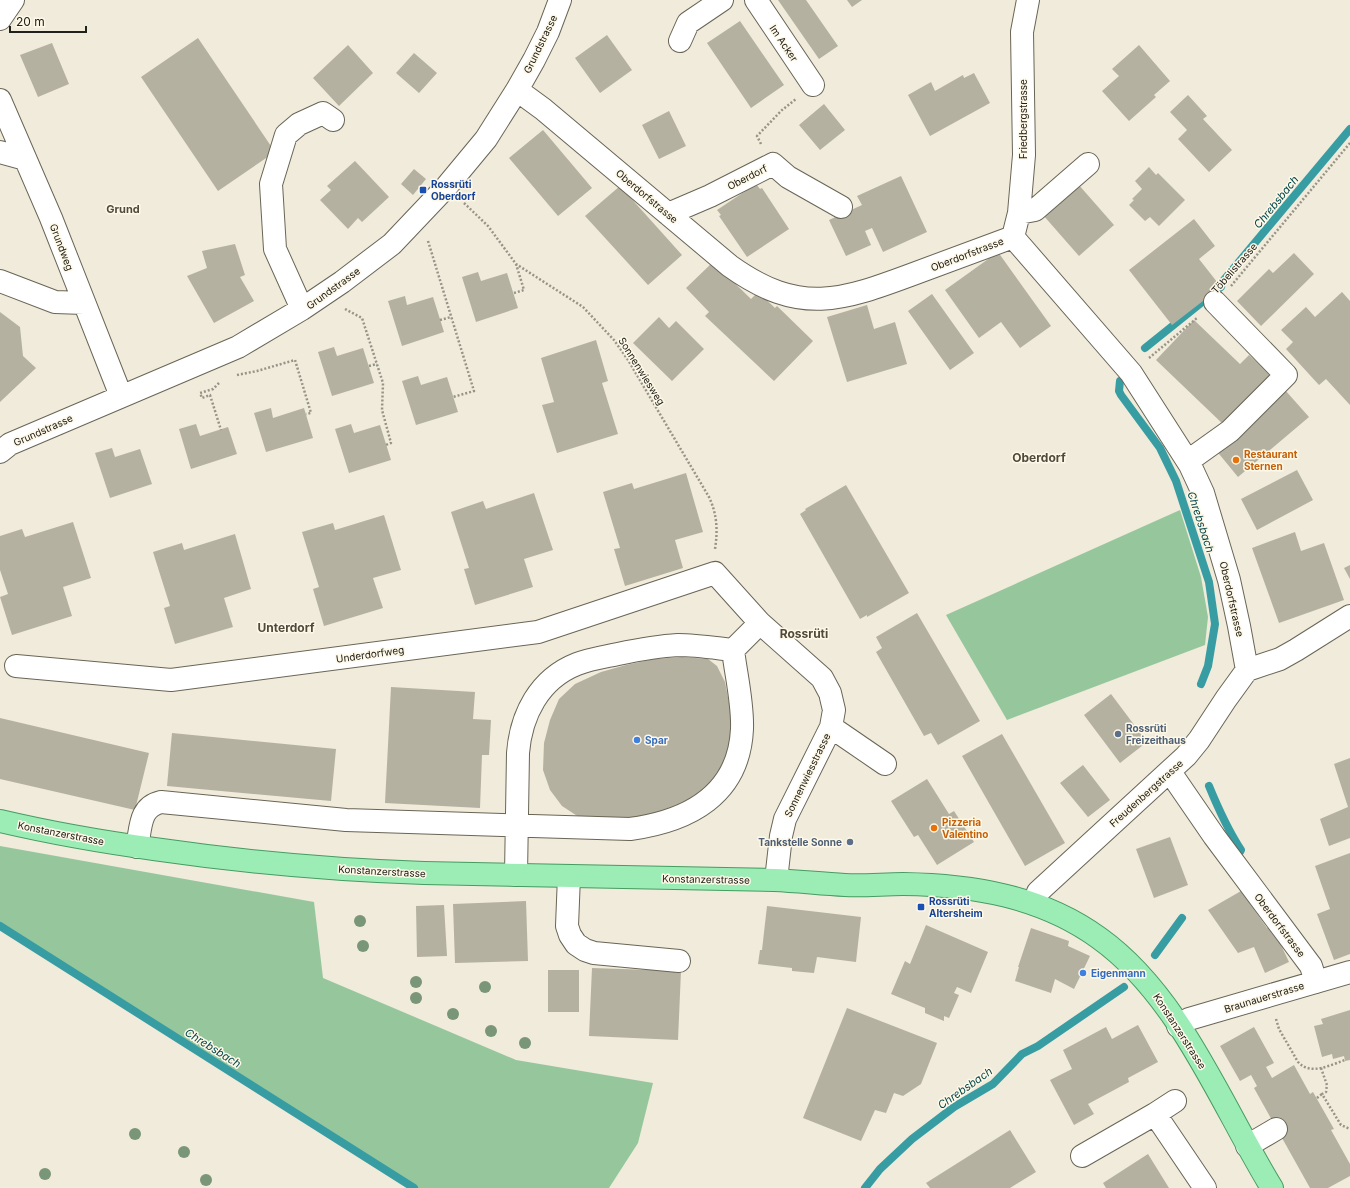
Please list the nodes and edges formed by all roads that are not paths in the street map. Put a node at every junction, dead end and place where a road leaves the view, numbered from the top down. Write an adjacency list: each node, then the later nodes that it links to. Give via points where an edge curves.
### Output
1 (13, 0): 6 (street)
2 (560, 0): 9 (street, Grundstrasse, via 548,32)
3 (722, 0): 7 (street, via 688,22)
4 (756, 0): 8 (street, Im Acker)
5 (1028, 0): 16 (street, Friedbergstrasse, via 1022,32 1024,155)
6 (0, 19)
7 (680, 41)
8 (813, 85)
9 (517, 90): 17 (street, Oberdorfstrasse); 22 (street, Grundstrasse, via 486,139 447,186 392,244)
10 (0, 100): 13 (street, Grundweg)
11 (333, 120): 22 (street, via 323,113 299,124 286,135 271,184 275,249)
12 (0, 152): 13 (street)
13 (25, 159): 21 (street, Grundweg)
14 (1088, 164): 16 (street, via 1035,210)
15 (841, 207): 17 (street, Oberdorf, via 788,177 773,164)
16 (1019, 213): 18 (street, Friedbergstrasse)
17 (668, 214): 18 (street, Oberdorfstrasse, via 746,277 773,291 806,299 837,298 877,288)
18 (1013, 237): 25 (street, Oberdorfstrasse, via 1132,373)
19 (0, 281): 21 (street, via 55,302)
20 (1214, 302): 25 (street, via 1286,375 1230,431)
21 (84, 304): 23 (street, Grundweg)
22 (302, 310): 23 (street, Grundstrasse, via 238,347)
23 (121, 396): 24 (street, Grundstrasse, via 10,444)
24 (0, 452)
25 (1188, 461): 31 (street, Oberdorfstrasse, via 1203,493 1229,580)
26 (715, 573): 28 (street, Sonnenwiesstrasse); 30 (street, Underdorfweg, via 538,632 171,680)
27 (1350, 616): 31 (street, via 1280,659)
28 (760, 623): 29 (street); 32 (street, Sonnenwiesstrasse, via 822,678 830,693 834,710)
29 (733, 650): 36 (street, via 678,646 633,651 590,660 562,672 539,693 530,707 519,737); 36 (street, via 742,712 742,730 729,777 708,801 679,817 647,827 630,829)
30 (16, 666)
31 (1247, 670): 34 (street, Freudenbergstrasse, via 1200,740)
32 (831, 727): 33 (street); 40 (street, Sonnenwiesstrasse, via 785,819)
33 (885, 764)
34 (1170, 772): 41 (street, Freudenbergstrasse, via 1038,892); 44 (street, Oberdorfstrasse, via 1214,836 1311,966)
35 (0, 821): 37 (main road, Konstanzerstrasse)
36 (517, 826): 37 (street, via 346,820 161,802 154,804 142,818); 38 (street)
37 (137, 847): 38 (main road, Konstanzerstrasse, via 231,860 322,868)
38 (516, 875): 39 (main road, Konstanzerstrasse)
39 (569, 876): 40 (main road, Konstanzerstrasse); 42 (street, via 567,926 576,944 594,953)
40 (776, 880): 41 (main road, Konstanzerstrasse, via 974,889)
41 (1035, 903): 45 (main road, Konstanzerstrasse, via 1073,921 1124,958 1153,990)
42 (679, 961)
43 (1350, 972): 44 (street, Braunauerstrasse)
44 (1316, 982): 45 (street, Braunauerstrasse, via 1189,1019)
45 (1178, 1026): 49 (main road, Konstanzerstrasse)
46 (1174, 1101): 47 (street)
47 (1155, 1114): 50 (street); 51 (street)
48 (1276, 1129): 49 (street)
49 (1247, 1146): 52 (main road, Konstanzerstrasse)
50 (1082, 1156)
51 (1205, 1188)
52 (1272, 1188)

